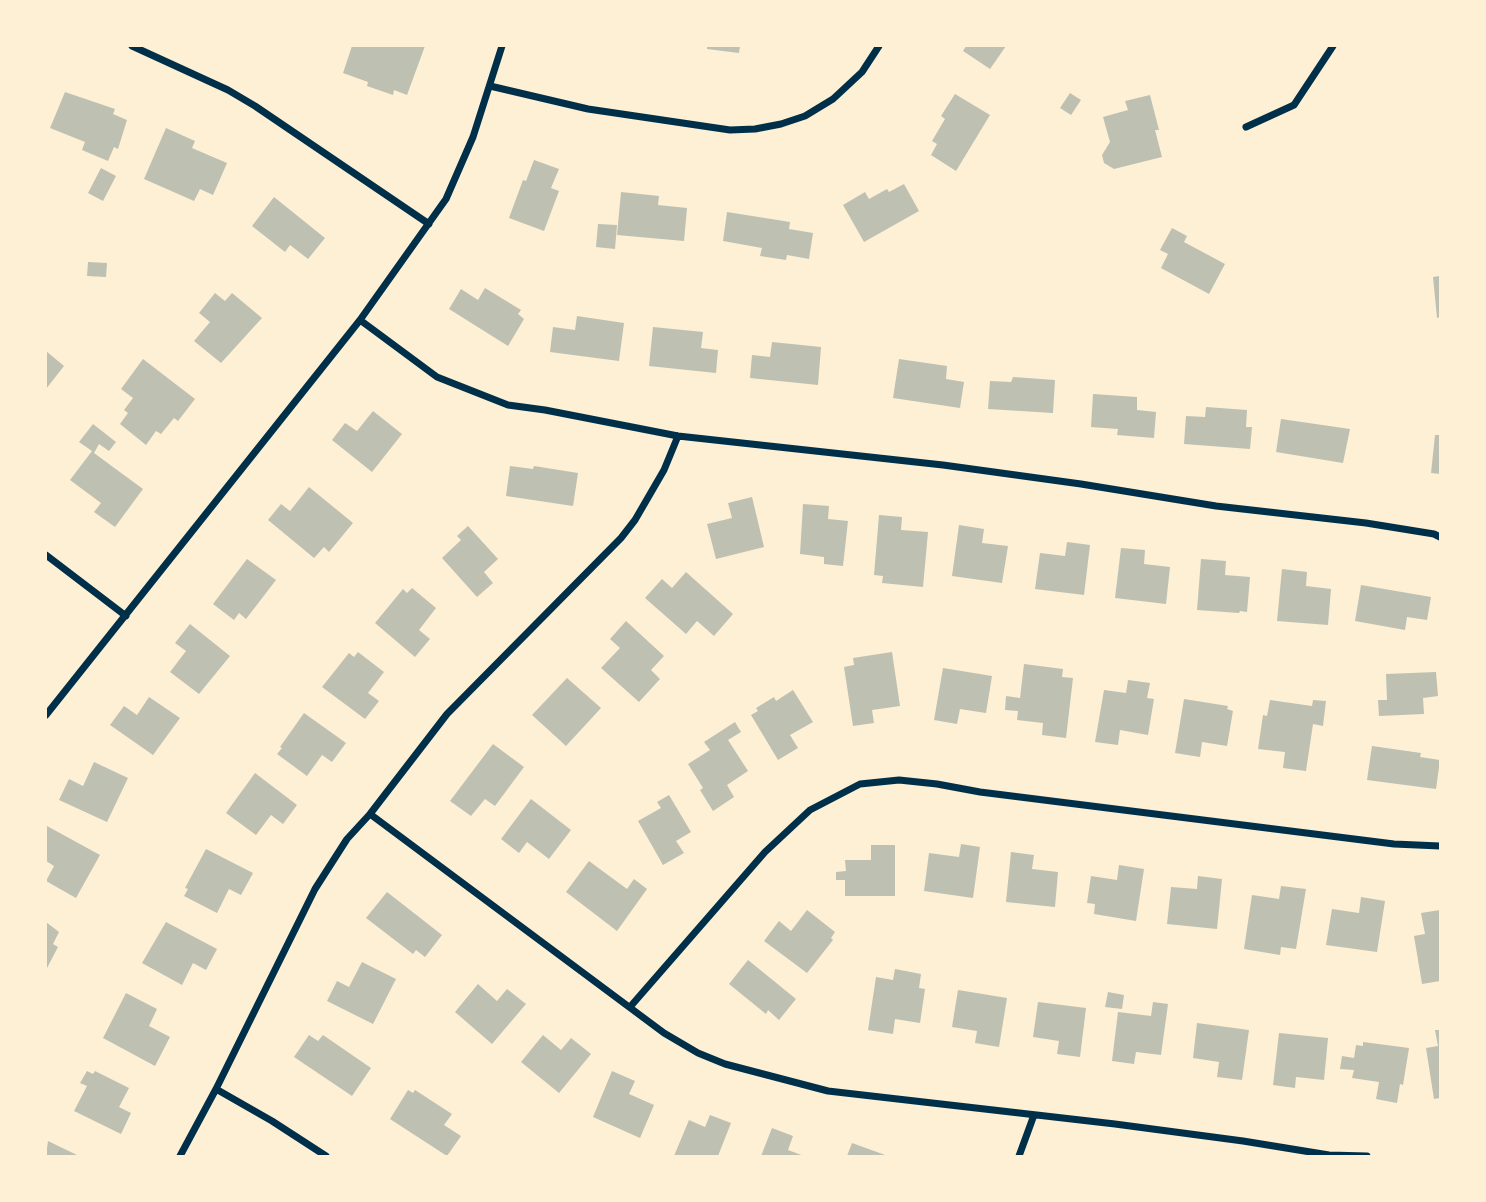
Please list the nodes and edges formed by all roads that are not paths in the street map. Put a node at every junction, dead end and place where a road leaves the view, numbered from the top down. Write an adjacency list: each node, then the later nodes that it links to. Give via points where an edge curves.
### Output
1 (132, 46): 7 (street, via 255,106)
2 (502, 46): 5 (street)
3 (879, 46): 5 (street, via 862,72 833,99 806,116 755,129 730,130 588,109)
4 (1332, 46): 6 (street, via 1294,105)
5 (489, 86): 7 (street, via 462,166)
6 (1246, 127)
7 (429, 224): 8 (street)
8 (360, 320): 9 (street, via 437,377 477,394 508,405); 12 (street)
9 (678, 436): 10 (street, via 943,464); 14 (street, via 664,470 621,538 447,714)
10 (1440, 537)
11 (46, 555): 12 (street)
12 (125, 616): 13 (street)
13 (46, 715)
14 (370, 814): 16 (street); 17 (street, via 347,839 315,889)
15 (1440, 846): 16 (street, via 1394,844 899,780 860,784 810,810 765,852)
16 (630, 1007): 18 (street, via 698,1053 799,1084)
17 (216, 1089): 20 (street); 21 (street)
18 (1034, 1115): 19 (street); 22 (street)
19 (1329, 1156): 23 (street)
20 (180, 1157)
21 (326, 1157)
22 (1019, 1157)
23 (1367, 1157)

